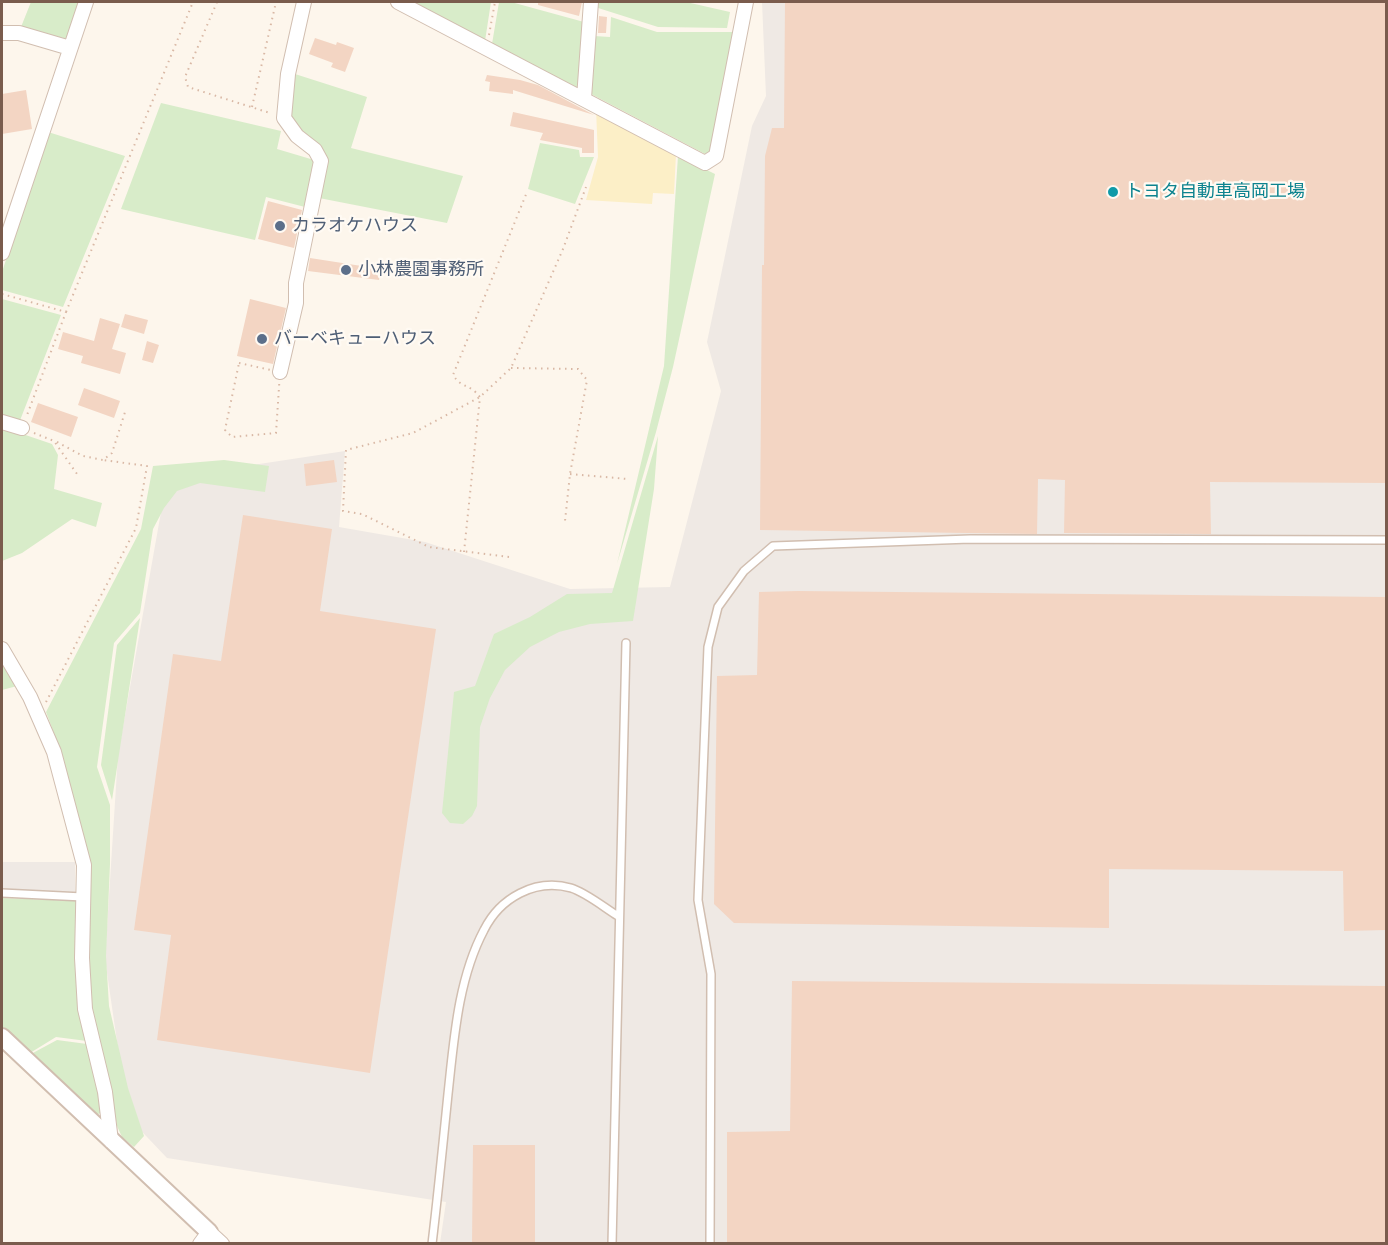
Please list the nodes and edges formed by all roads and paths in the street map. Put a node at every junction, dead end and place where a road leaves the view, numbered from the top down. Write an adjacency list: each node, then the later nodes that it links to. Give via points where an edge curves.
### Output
1 (86, 2): 12 (street)
2 (193, 2): 20 (path)
3 (217, 2): 14 (path, via 185,77 188,87)
4 (276, 2): 14 (path)
5 (304, 2): 15 (street, via 288,74)
6 (398, 2): 11 (street)
7 (495, 2): 11 (path)
8 (591, 2): 13 (street)
9 (746, 2): 13 (street, via 716,156 705,163)
10 (2, 33): 12 (street, via 19,33)
11 (488, 47): 13 (street)
12 (70, 48): 18 (street)
13 (584, 98)
14 (252, 107): 15 (path)
15 (284, 118): 22 (street, via 321,160)
16 (586, 187): 21 (path)
17 (527, 192): 23 (path, via 453,375 459,383 473,387)
18 (2, 253)
19 (2, 294): 20 (path)
20 (66, 312): 26 (path)
21 (511, 368): 23 (path); 30 (path, via 578,369 587,380)
22 (280, 372): 22 (path, via 238,363 225,430 232,437 276,433)
23 (480, 397): 34 (path); 34 (path, via 413,433 346,450 343,511 362,514 429,547)
24 (126, 409): 28 (path, via 112,453)
25 (2, 422): 26 (street)
26 (22, 428): 27 (path)
27 (54, 441): 28 (path, via 83,456); 29 (path)
28 (103, 460): 38 (path, via 147,466 136,528)
29 (76, 474)
30 (570, 474): 31 (path); 32 (path)
31 (628, 479)
32 (565, 521)
33 (1386, 540): 47 (lane, via 970,539 773,546 744,571 718,607 708,647 698,900 711,974)
34 (464, 552): 35 (path)
35 (509, 557)
36 (626, 643): 41 (lane)
37 (2, 649): 38 (street)
38 (39, 716): 40 (street, via 54,752 84,865)
39 (2, 893): 40 (lane)
40 (83, 897): 43 (street, via 85,1009 105,1092)
41 (618, 916): 45 (lane, via 572,888 549,886 514,895 484,928 457,1018); 46 (lane)
42 (2, 1036): 43 (street)
43 (111, 1141): 44 (street)
44 (210, 1240)
45 (432, 1244)
46 (612, 1244)
47 (710, 1244)

